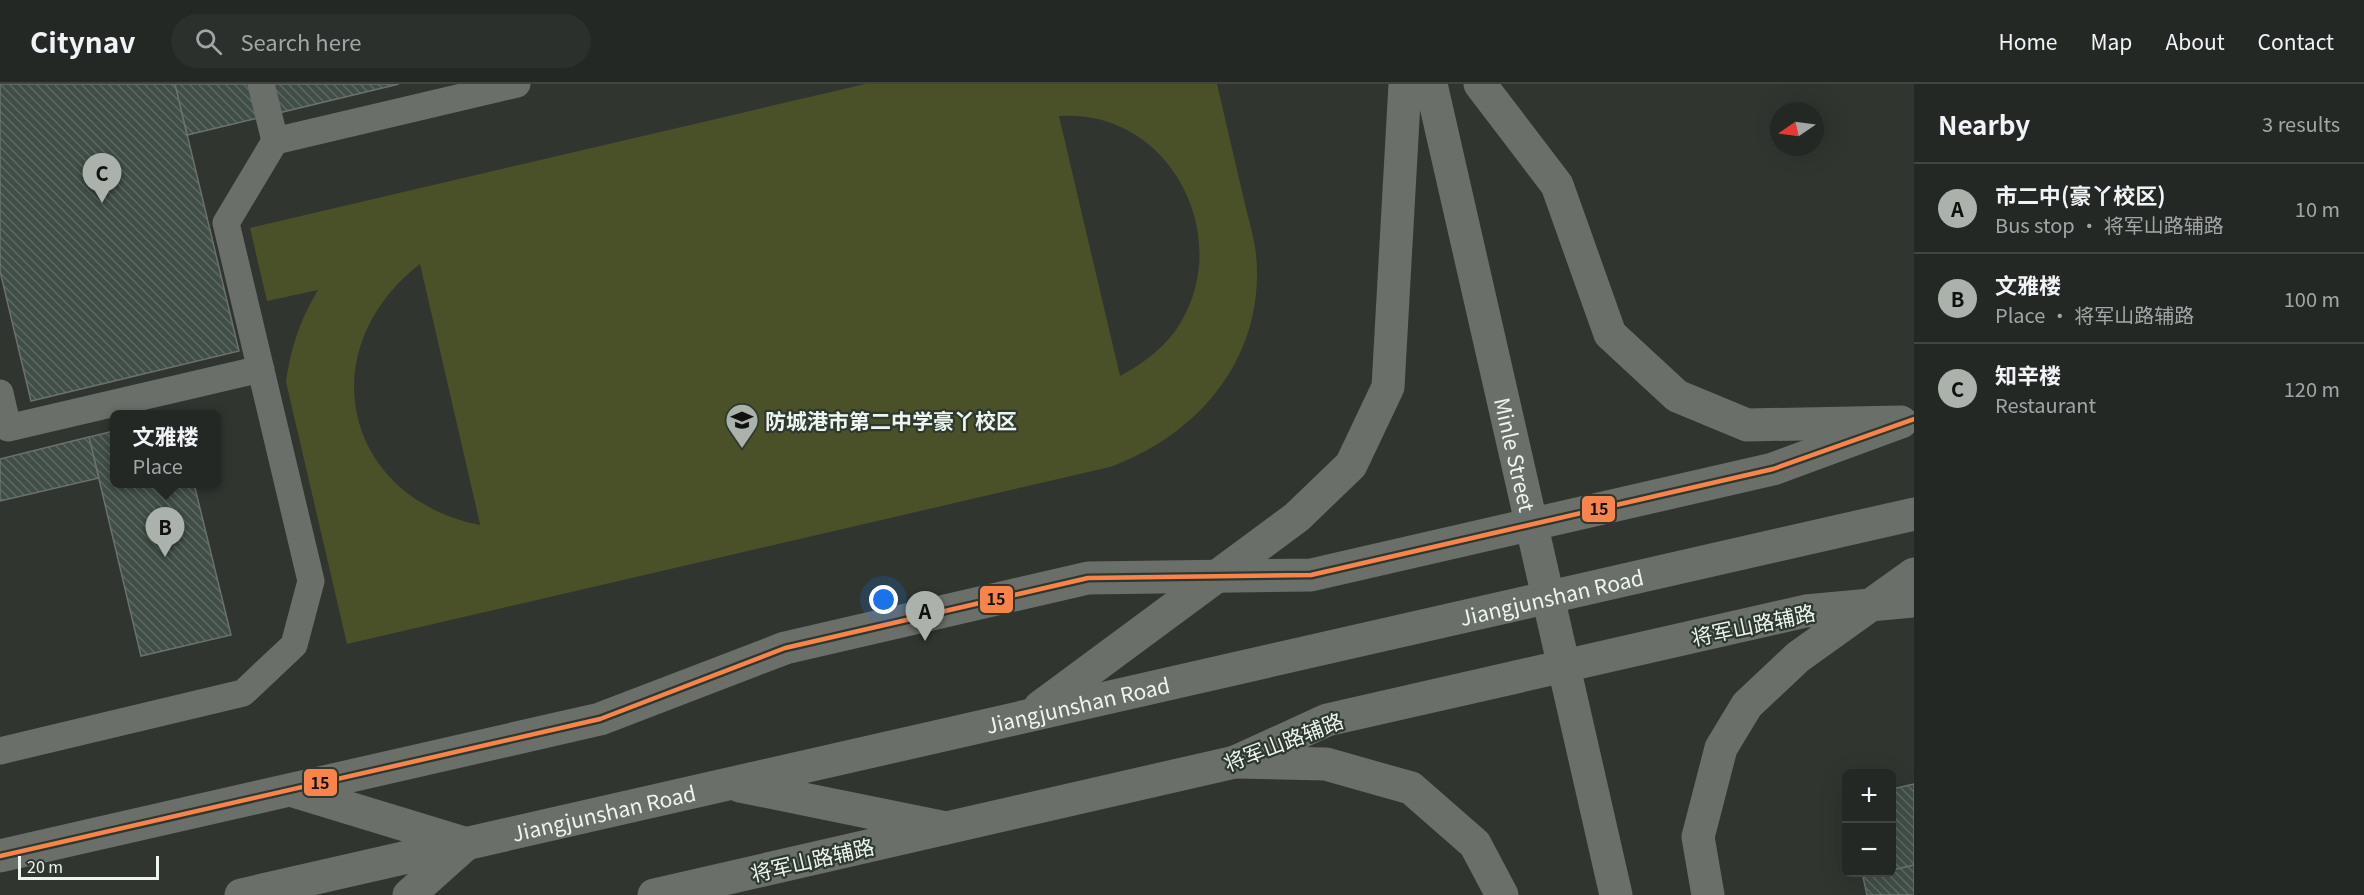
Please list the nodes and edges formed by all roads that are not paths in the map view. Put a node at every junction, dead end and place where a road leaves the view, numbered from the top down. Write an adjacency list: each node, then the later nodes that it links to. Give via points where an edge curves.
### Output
1 (261, 84): 6 (lane)
2 (517, 84): 6 (lane)
3 (1405, 84): 13 (street, via 1388,387 1351,465 1298,517)
4 (1431, 84): 11 (street, Minle Street)
5 (1480, 84): 9 (street, via 1557,185 1610,334 1677,396 1747,425)
6 (275, 141): 7 (lane, via 226,223)
7 (261, 369): 8 (lane, via 8,428); 19 (lane, via 311,581 294,645 243,693)
8 (0, 393)
9 (1907, 421): 11 (street, via 1773,469)
10 (1914, 514): 14 (street, Jiangjunshan Road)
11 (1531, 524): 13 (street, via 1311,575); 14 (street, Minle Street)
12 (1914, 574): 16 (street)
13 (1216, 577): 18 (street); 22 (street, via 1088,578 809,642 600,719)
14 (1548, 597): 17 (street, Minle Street); 18 (street, Jiangjunshan Road)
15 (1914, 601): 16 (street, 将军山路辅路)
16 (1871, 605): 17 (street, 将军山路辅路, via 1806,611); 31 (street, via 1798,657 1756,697 1721,748 1698,837)
17 (1563, 666): 20 (street, 将军山路辅路, via 1327,720); 30 (street, Minle Street)
18 (1028, 715): 21 (street, Jiangjunshan Road)
19 (0, 752)
20 (1235, 762): 23 (street, 将军山路辅路); 29 (street, via 1326,764 1411,788 1475,844)
21 (729, 784): 23 (street); 24 (street, Jiangjunshan Road)
22 (290, 790): 24 (street); 25 (street)
23 (946, 828): 28 (street, 将军山路辅路)
24 (466, 844): 26 (street, Jiangjunshan Road); 27 (street)
25 (0, 856)
26 (241, 895)
27 (410, 895)
28 (654, 895)
29 (1502, 895)
30 (1616, 895)
31 (1708, 895)

